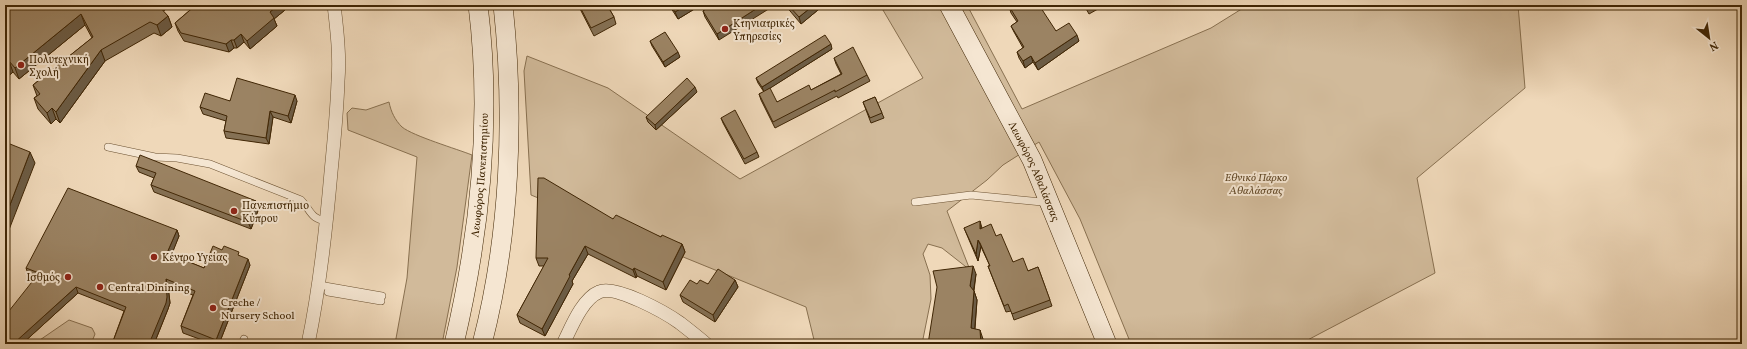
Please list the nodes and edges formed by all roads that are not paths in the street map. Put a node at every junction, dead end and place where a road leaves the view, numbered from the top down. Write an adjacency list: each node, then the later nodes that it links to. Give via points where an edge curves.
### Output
1 (334, 5): 8 (street, via 338,80)
2 (478, 5): 12 (main road, Λεωφόρος Πανεπιστημίου, via 484,98 481,158 475,228 465,297)
3 (503, 5): 13 (main road, via 509,92 509,152 502,234 488,323)
4 (949, 5): 6 (main road, Λεωφόρος Αθαλάσσας, via 1032,160)
5 (108, 147): 8 (lane, via 155,157 210,164 301,200 318,220)
6 (1049, 200): 7 (lane, via 1042,202 971,195); 16 (main road, Λεωφόρος Αθαλάσσας)
7 (915, 202)
8 (327, 221): 9 (street)
9 (319, 288): 10 (lane); 11 (street)
10 (382, 298)
11 (308, 344)
12 (454, 344)
13 (482, 344)
14 (563, 344): 15 (street, via 586,301 600,291 614,290 654,307)
15 (707, 344)
16 (1107, 344)

